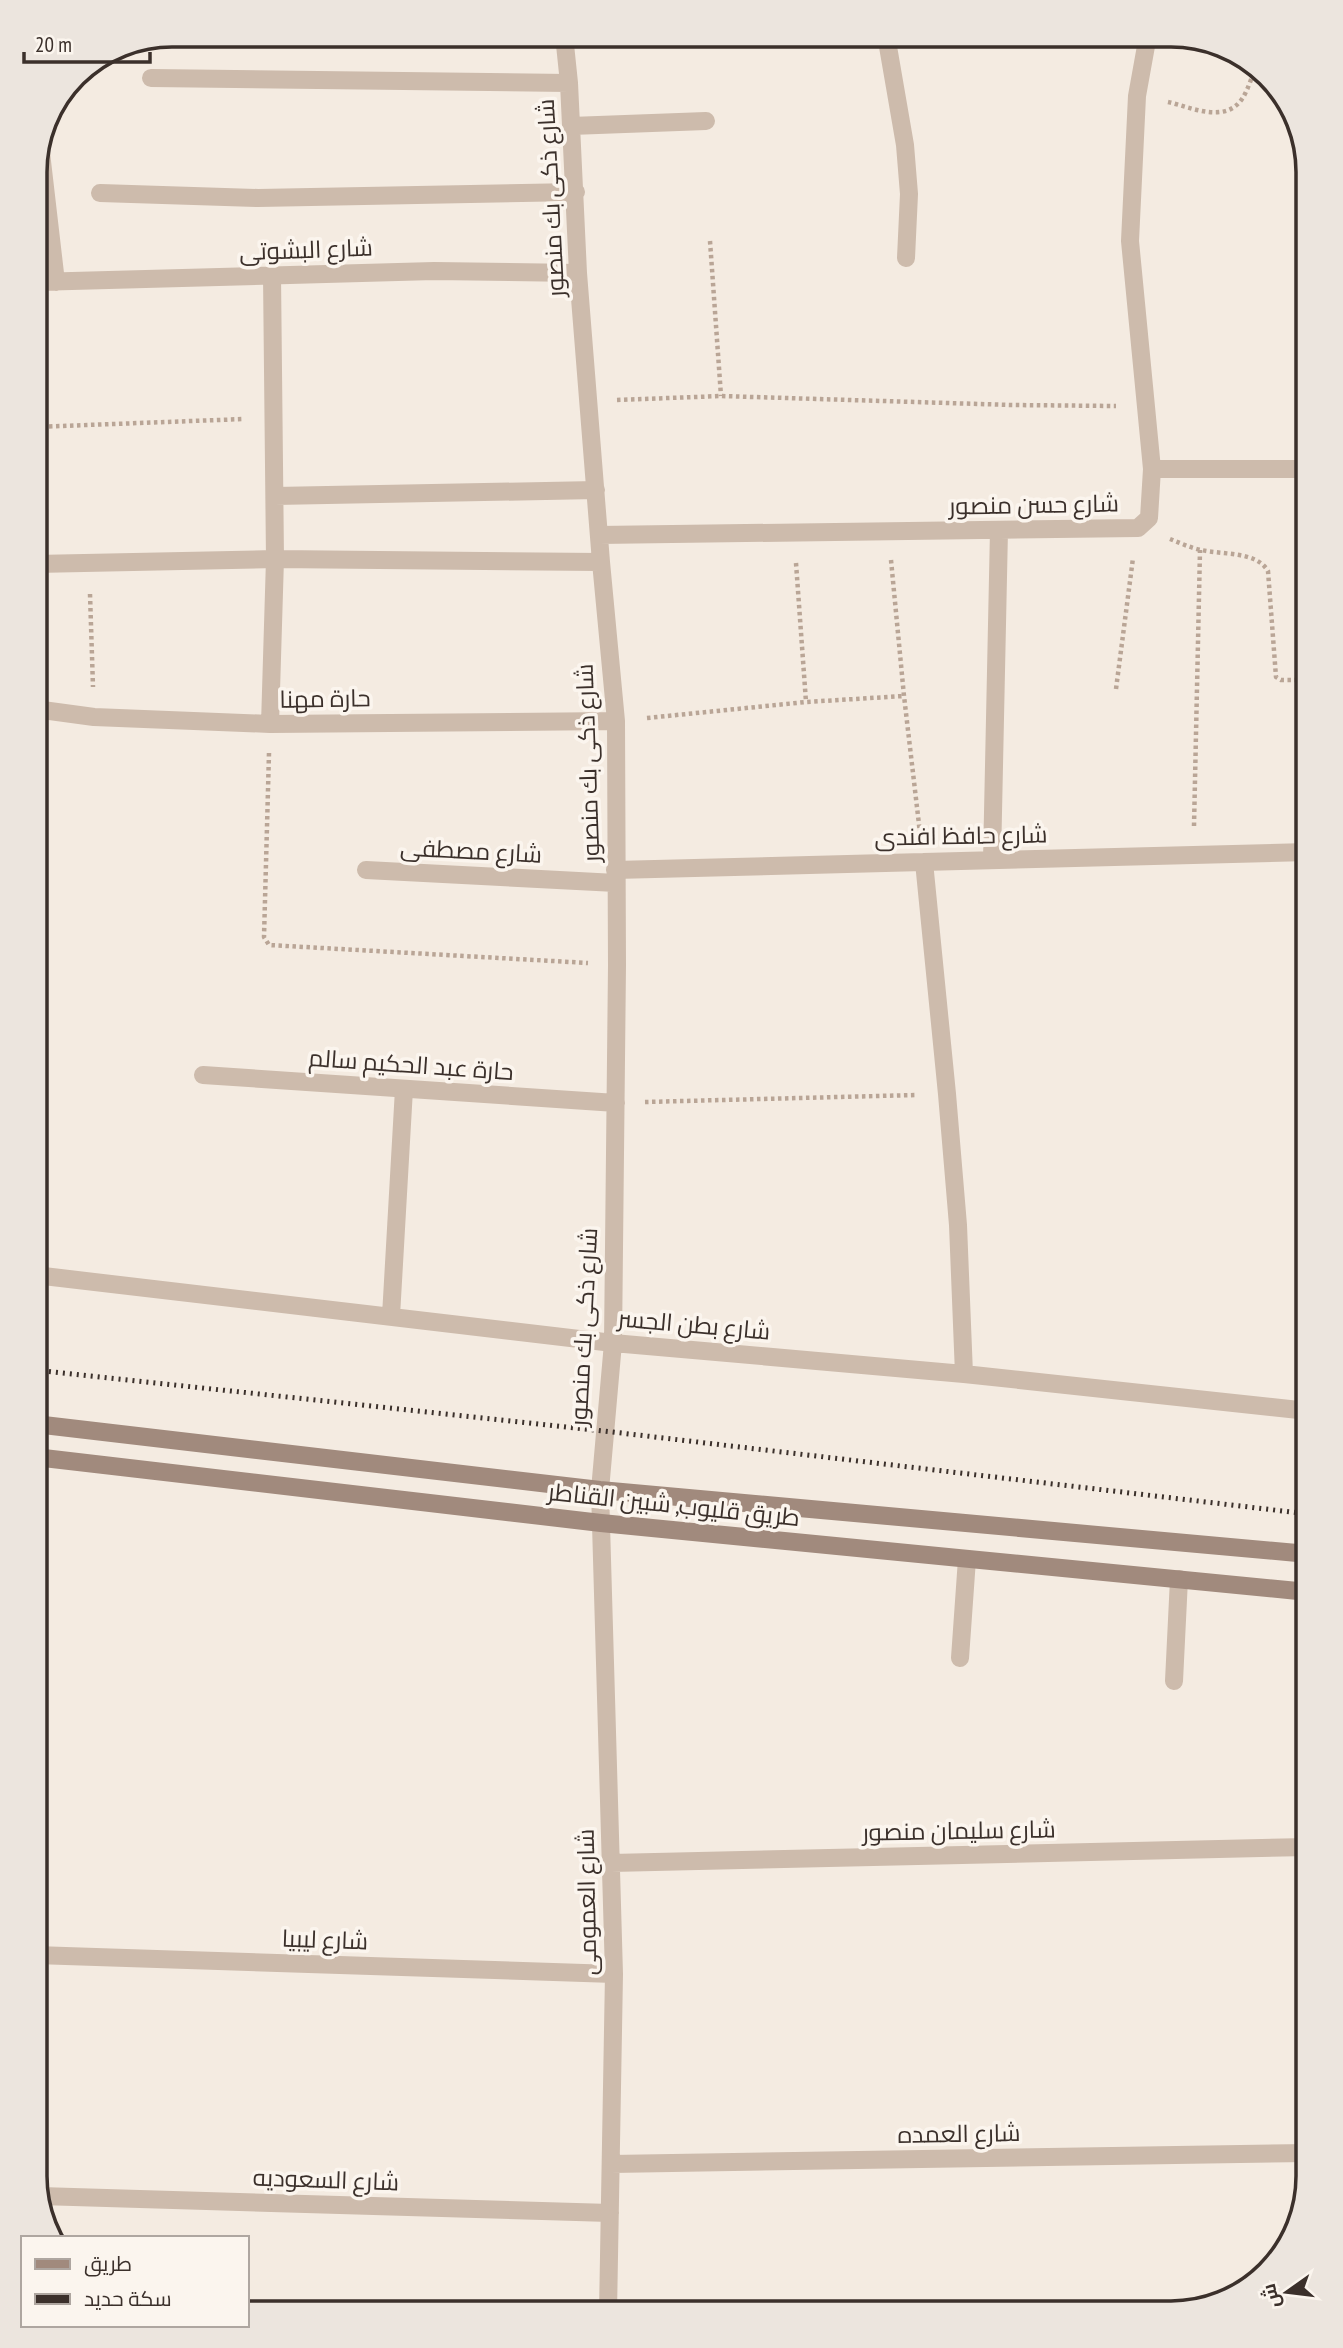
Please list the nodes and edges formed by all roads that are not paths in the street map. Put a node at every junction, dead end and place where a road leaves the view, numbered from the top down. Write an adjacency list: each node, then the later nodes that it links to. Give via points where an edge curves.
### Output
1 (565, 47): 5 (street, شارع ذكى بك منصور)
2 (888, 48): 11 (street, via 905,145 909,194)
3 (1146, 48): 17 (street, شارع حسن منصور, via 1137,96 1130,241)
4 (151, 78): 5 (street)
5 (569, 83): 7 (street, شارع ذكى بك منصور)
6 (706, 121): 7 (street)
7 (571, 127): 8 (street, شارع ذكى بك منصور)
8 (576, 192): 9 (street, via 257,198); 12 (street, شارع ذكى بك منصور)
9 (100, 193)
10 (48, 213): 15 (street)
11 (906, 258)
12 (578, 273): 13 (street, شارع البشوتى); 18 (street, شارع ذكى بك منصور)
13 (272, 275): 15 (street, شارع البشوتى); 19 (street)
14 (48, 282): 15 (street, شارع البشوتى)
15 (56, 282)
16 (1296, 468): 17 (street)
17 (1152, 469): 20 (street, شارع حسن منصور, via 1149,518 1138,528)
18 (596, 490): 19 (street); 21 (street, شارع ذكى بك منصور)
19 (275, 496): 22 (street)
20 (999, 530): 21 (street, شارع حسن منصور); 29 (street)
21 (599, 535): 23 (street, شارع ذكى بك منصور)
22 (275, 559): 23 (street); 24 (street); 27 (street)
23 (601, 562): 26 (street, شارع ذكى بك منصور)
24 (48, 564)
25 (48, 711): 27 (street, حارة مهنا, via 94,717)
26 (616, 721): 27 (street, حارة مهنا); 32 (street, شارع ذكى بك منصور)
27 (270, 724)
28 (1296, 852): 29 (street, شارع حافظ افندى)
29 (992, 860): 30 (street, شارع حافظ افندى)
30 (923, 862): 32 (street, شارع حافظ افندى); 39 (street, via 958,1224)
31 (366, 870): 32 (street, شارع مصطفى)
32 (616, 877): 35 (street, شارع ذكى بك منصور)
33 (203, 1075): 34 (street, حارة عبد الحكيم سالم)
34 (404, 1089): 35 (street, حارة عبد الحكيم سالم); 37 (street)
35 (616, 1103): 38 (street, شارع ذكى بك منصور)
36 (47, 1276): 37 (street, شارع بطن الجسر)
37 (391, 1316): 38 (street, شارع بطن الجسر)
38 (613, 1343): 39 (street, شارع بطن الجسر); 43 (street, شارع ذكى بك منصور)
39 (964, 1374): 40 (street, شارع بطن الجسر)
40 (1296, 1410)
41 (47, 1425): 43 (main road, طريق قليوب, شبين القناطر)
42 (47, 1458): 44 (main road, طريق قليوب, شبين القناطر)
43 (600, 1490): 44 (street, شارع العمومى); 45 (main road, طريق قليوب, شبين القناطر)
44 (601, 1523): 46 (main road, طريق قليوب, شبين القناطر); 52 (street, شارع العمومى)
45 (1296, 1553)
46 (967, 1559): 47 (main road, طريق قليوب, شبين القناطر); 49 (street)
47 (1179, 1579): 48 (main road, طريق قليوب, شبين القناطر); 50 (street)
48 (1296, 1591)
49 (960, 1658)
50 (1174, 1681)
51 (1296, 1847): 52 (street, شارع سليمان منصور)
52 (611, 1863): 54 (street, شارع العمومى)
53 (47, 1955): 54 (street, شارع ليبيا)
54 (614, 1974): 56 (street, شارع العمومى)
55 (1296, 2153): 56 (street, شارع العمده)
56 (611, 2164): 58 (street, شارع العمومى)
57 (49, 2196): 58 (street, شارع السعوديه)
58 (610, 2213): 59 (street, شارع العمومى)
59 (608, 2300)

